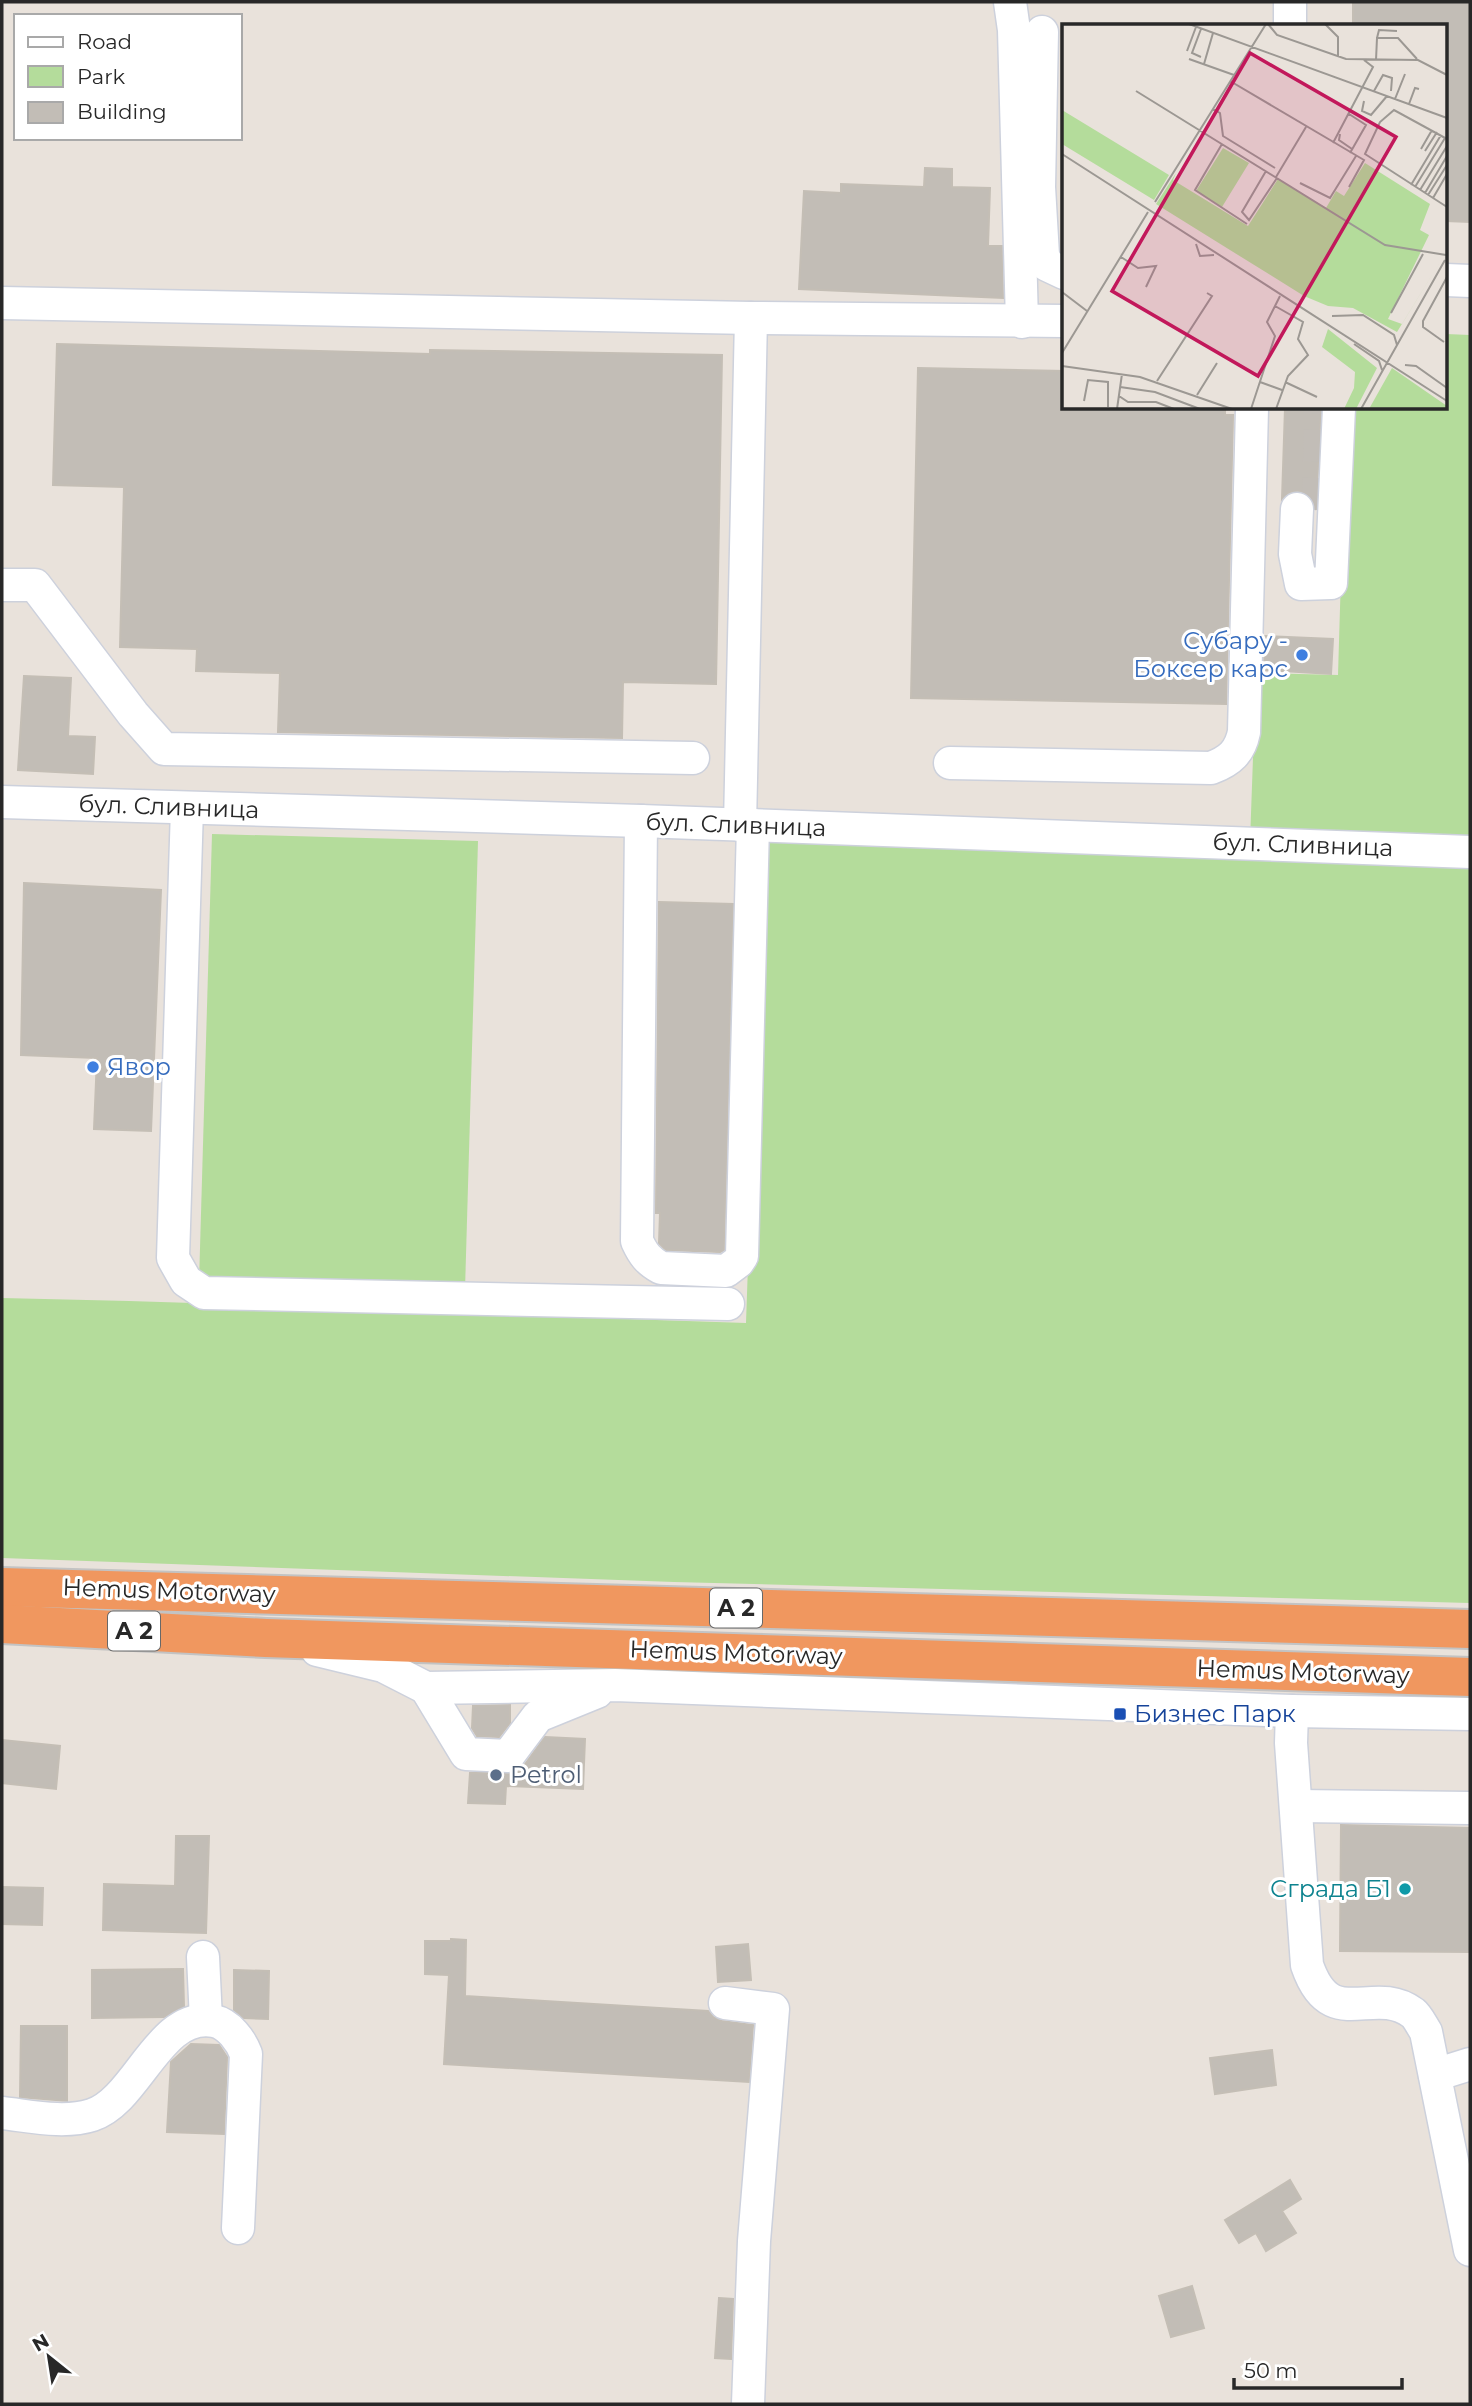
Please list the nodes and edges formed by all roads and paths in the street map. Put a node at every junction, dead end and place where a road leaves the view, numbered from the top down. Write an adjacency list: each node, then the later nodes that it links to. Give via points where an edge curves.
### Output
1 (1290, 2): 3 (street)
2 (1032, 24): 4 (street, via 1043,255 1047,265); 10 (street)
3 (1290, 24)
4 (1062, 272)
5 (1448, 279): 6 (street)
6 (1470, 281)
7 (2, 303): 8 (street)
8 (751, 318): 10 (street); 20 (street)
9 (1062, 321): 10 (street)
10 (1022, 322)
11 (1252, 410): 16 (street, via 1244,732 1234,755 1211,768)
12 (1339, 410): 13 (street, via 1331,583 1312,585 1317,553)
13 (1308, 510)
14 (2, 585): 15 (street, via 35,585 132,714 164,749)
15 (693, 758)
16 (950, 764)
17 (2, 802): 18 (street, бул. Сливница)
18 (187, 808): 19 (street, бул. Сливница); 22 (street, via 173,1258 187,1281 204,1293)
19 (641, 821): 20 (street, бул. Сливница); 20 (street, via 637,1241 643,1254 662,1268 726,1271 742,1256)
20 (747, 825): 21 (street, бул. Сливница)
21 (1470, 852)
22 (728, 1304)
23 (2, 1587): 25 (highway, Hemus Motorway / A 2)
24 (2, 1624): 26 (highway, Hemus Motorway / A 2)
25 (1470, 1629)
26 (266, 1638): 27 (highway, Hemus Motorway / A 2); 29 (street, via 383,1666)
27 (1470, 1677)
28 (615, 1685): 29 (street); 29 (street, via 538,1716 508,1756 466,1754); 30 (street)
29 (426, 1688)
30 (1292, 1711): 31 (street); 32 (street)
31 (1470, 1714)
32 (1296, 1806): 33 (street); 38 (street, via 1307,1965 1313,1984 1337,2003 1392,2004 1414,2014 1426,2032)
33 (1470, 1808)
34 (203, 1957): 36 (street)
35 (725, 2003): 42 (street, via 773,2008 754,2241)
36 (206, 2020): 39 (street, via 194,2021 167,2038 115,2101 93,2115 67,2119); 40 (street, via 220,2022 242,2043 246,2054)
37 (1470, 2064): 38 (street)
38 (1435, 2075): 41 (street)
39 (2, 2113)
40 (238, 2228)
41 (1470, 2250)
42 (748, 2404)

